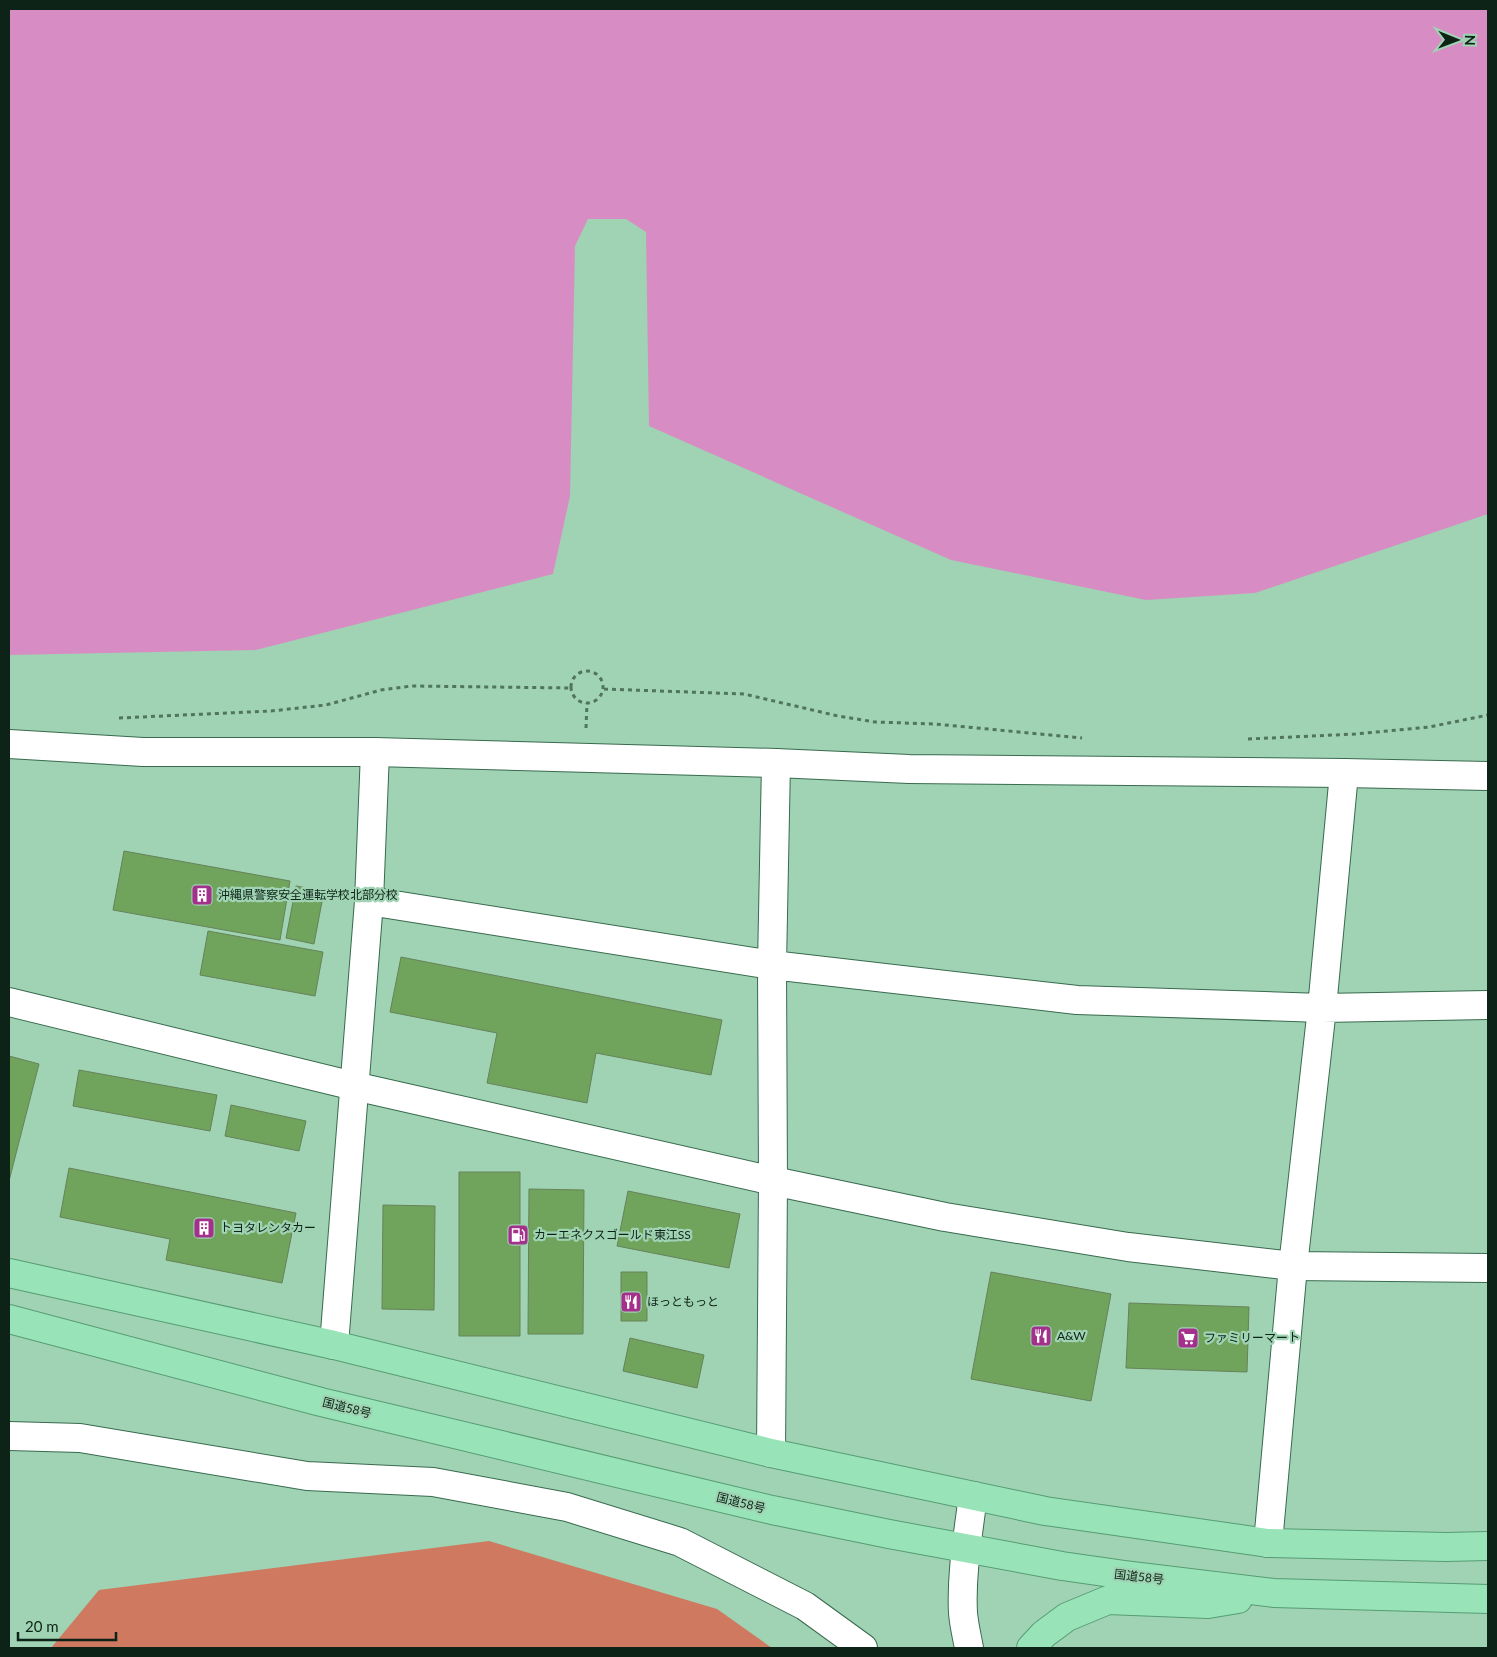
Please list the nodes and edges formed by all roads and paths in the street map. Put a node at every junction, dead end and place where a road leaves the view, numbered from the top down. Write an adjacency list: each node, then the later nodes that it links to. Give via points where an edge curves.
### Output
1 (571, 688): 2 (path, via 577,700 587,703 597,700); 2 (path, via 572,680 585,671 600,676); 4 (path, via 411,686 381,690 326,706)
2 (604, 688): 5 (path, via 744,694 875,722)
3 (1488, 715): 6 (path, via 1429,727)
4 (114, 718)
5 (1088, 738)
6 (1244, 739)
7 (9, 744): 8 (street, via 143,752)
8 (375, 752): 9 (street); 12 (street)
9 (776, 763): 10 (street, via 909,769); 13 (street)
10 (1344, 773): 11 (street); 16 (street)
11 (1488, 776)
12 (369, 901): 13 (street); 17 (street)
13 (772, 964): 16 (street, via 1077,1000); 18 (street)
14 (9, 1002): 17 (street)
15 (1488, 1005): 16 (street)
16 (1322, 1008): 19 (street)
17 (354, 1086): 18 (street); 23 (street)
18 (773, 1181): 19 (street, via 945,1217 1128,1247); 27 (street)
19 (1293, 1266): 20 (street); 29 (street)
20 (1488, 1268)
21 (9, 1273): 23 (highway)
22 (9, 1319): 31 (highway, 国道58号, via 321,1402 762,1508)
23 (334, 1345): 27 (highway)
24 (9, 1436): 25 (street)
25 (40, 1436): 26 (street); 34 (street, via 80,1438 306,1476 433,1482 567,1507 680,1542 804,1606)
26 (9, 1453)
27 (771, 1454): 28 (highway)
28 (973, 1496): 29 (highway, via 1045,1511); 31 (street)
29 (1268, 1543): 30 (highway)
30 (1488, 1546)
31 (966, 1548): 32 (highway, 国道58号, via 1035,1562); 35 (street, via 963,1615)
32 (1274, 1593): 33 (highway, 国道58号); 36 (highway, via 1208,1604 1108,1600 1067,1616)
33 (1488, 1599)
34 (863, 1648)
35 (969, 1648)
36 (1031, 1648)

